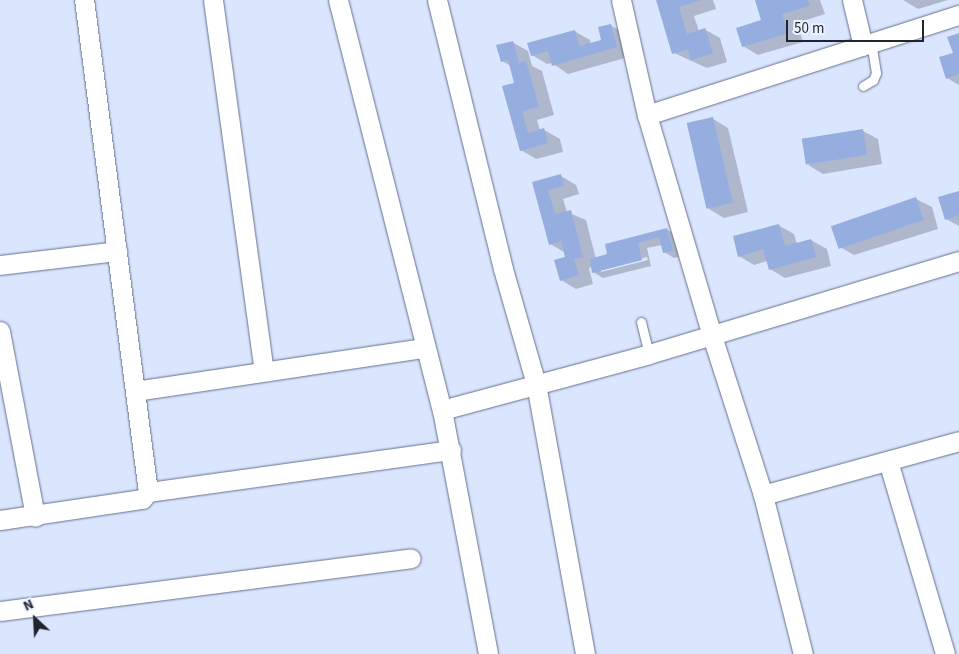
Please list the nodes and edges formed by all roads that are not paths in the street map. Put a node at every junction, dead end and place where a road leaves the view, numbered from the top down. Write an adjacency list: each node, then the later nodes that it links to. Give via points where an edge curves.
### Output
1 (84, 0): 11 (street)
2 (213, 0): 19 (street)
3 (338, 0): 17 (street)
4 (437, 0): 20 (street, via 502,269)
5 (621, 0): 10 (street)
6 (852, 0): 8 (street)
7 (959, 16): 8 (street)
8 (867, 44): 9 (lane, via 876,73 873,80); 10 (street)
9 (863, 86)
10 (647, 115): 16 (street)
11 (117, 251): 13 (street); 21 (street)
12 (959, 261): 16 (street)
13 (0, 266)
14 (641, 322): 18 (lane)
15 (0, 331): 28 (street)
16 (712, 336): 18 (street); 27 (street)
17 (424, 348): 19 (street); 22 (street)
18 (648, 354): 20 (street)
19 (264, 371): 21 (street)
20 (536, 384): 22 (street); 33 (street)
21 (135, 391): 26 (street)
22 (442, 410): 24 (street)
23 (959, 441): 25 (street)
24 (451, 450): 26 (street); 32 (street)
25 (888, 461): 27 (street); 35 (street)
26 (148, 492): 28 (street, via 142,499)
27 (763, 495): 34 (street)
28 (34, 517): 29 (street)
29 (0, 520)
30 (411, 558): 31 (street)
31 (0, 611)
32 (488, 654)
33 (585, 654)
34 (803, 654)
35 (945, 654)

